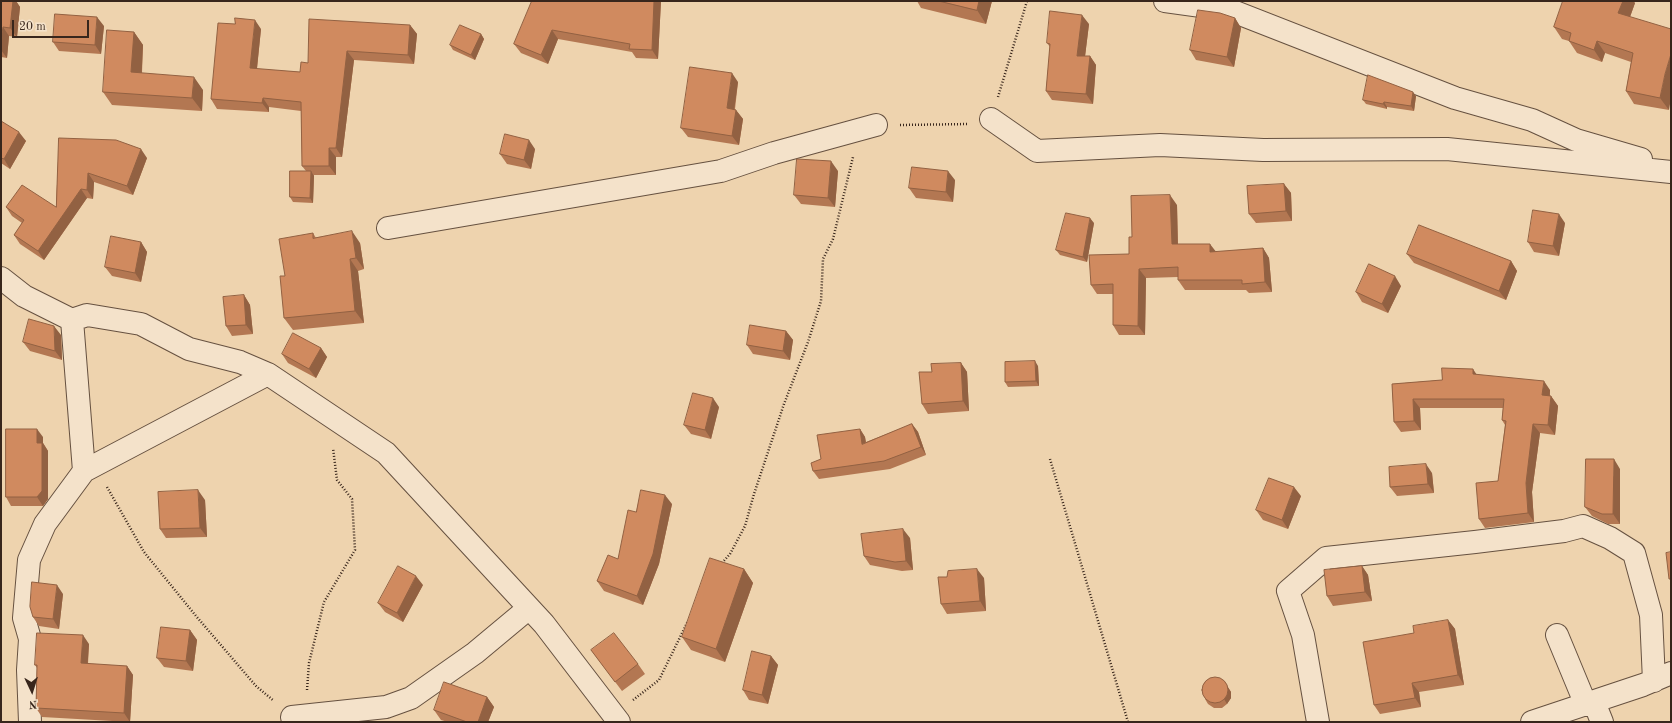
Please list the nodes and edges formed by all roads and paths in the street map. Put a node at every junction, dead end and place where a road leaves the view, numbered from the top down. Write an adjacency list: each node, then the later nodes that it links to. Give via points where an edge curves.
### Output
1 (1027, 1): 3 (path)
2 (1165, 1): 6 (street, via 1230,10 1455,98 1532,120 1576,140)
3 (991, 119): 4 (path, via 953,126); 7 (street, via 1037,151 1160,145 1263,150 1447,150)
4 (876, 125): 8 (street, via 774,153 721,171)
5 (853, 155): 15 (path, via 833,239 823,259 821,301 808,342 781,411 745,526 730,554)
6 (1671, 168)
7 (1671, 172)
8 (388, 228)
9 (1, 278): 10 (street, via 24,296)
10 (72, 320): 11 (street, via 87,315 141,324 189,349 240,362); 14 (street)
11 (268, 374): 12 (street); 14 (street)
12 (339, 421): 16 (street, via 386,453); 21 (path, via 332,434 337,480 352,499 355,550 324,602 309,663 306,709)
13 (1050, 459): 24 (path)
14 (88, 468): 21 (path, via 112,494 144,552 196,616 256,686); 23 (street, via 45,524 29,560 24,618 30,639)
15 (721, 564)
16 (529, 608): 21 (street, via 475,653 411,698 386,707); 22 (street)
17 (689, 618): 22 (path, via 659,680)
18 (1557, 635): 20 (street)
19 (1662, 677): 20 (street); 25 (street, via 1651,615 1634,553 1610,538 1583,526 1482,542 1326,558 1288,591 1303,635)
20 (1590, 703): 26 (street); 27 (street)
21 (295, 717)
22 (616, 718)
23 (30, 722)
24 (1128, 722)
25 (1318, 722)
26 (1532, 722)
27 (1602, 722)

